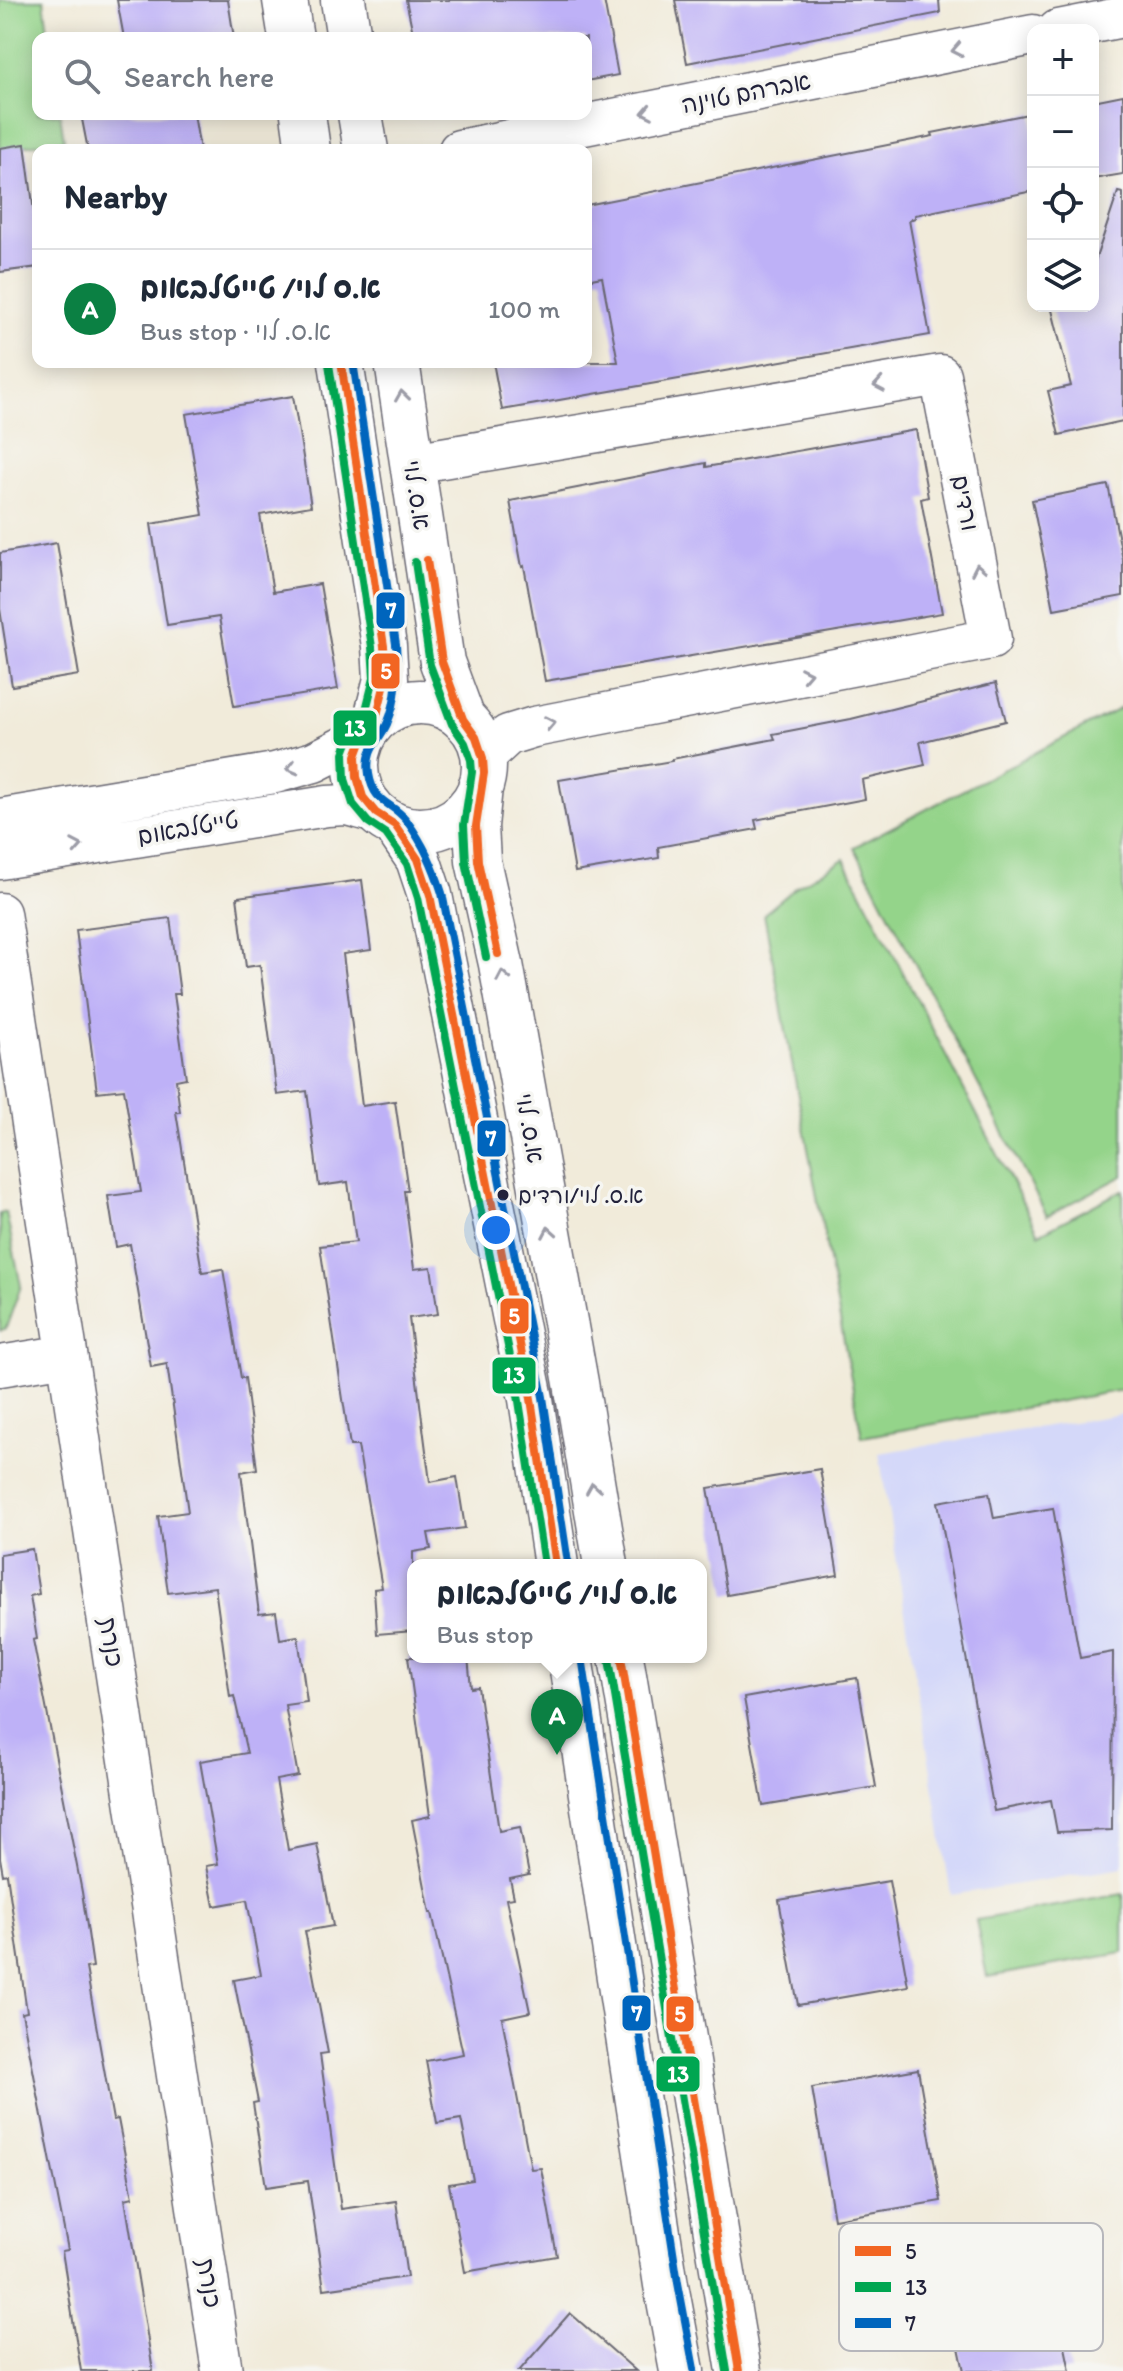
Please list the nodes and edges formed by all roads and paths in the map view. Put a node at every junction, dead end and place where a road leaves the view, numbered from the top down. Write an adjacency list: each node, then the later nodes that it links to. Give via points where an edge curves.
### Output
1 (285, 0): 5 (main road)
2 (343, 0): 6 (main road)
3 (1123, 17): 4 (street)
4 (1088, 24)
5 (290, 32)
6 (348, 32)
7 (1027, 36): 10 (street, אברהם טוינה, one-way to 10)
8 (304, 120): 9 (main road)
9 (307, 144)
10 (489, 144)
11 (342, 368): 15 (main road, via 384,646 386,679)
12 (398, 368): 13 (main road, א.ס. לוי, one-way to 12)
13 (412, 463): 14 (main road, א.ס. לוי, via 442,662); 16 (street, ורדים, one-way to 13, via 508,735 534,727 991,639 940,375)
14 (463, 719): 15 (main road, via 447,708 410,703 392,708); 16 (main road, via 476,737)
15 (369, 728): 17 (street, טייטלבאום, one-way to 17, via 314,762 275,773); 18 (main road, via 356,756 357,777 363,797)
16 (482, 772): 18 (main road, via 471,805 455,820 415,830); 24 (main road, א.ס. לוי, one-way to 16, via 478,861)
17 (0, 819)
18 (385, 819): 19 (street, טייטלבאום, one-way to 18, via 298,810 347,805); 23 (main road, via 418,859 430,895 531,1399)
19 (0, 859)
20 (0, 913): 21 (street, כנרת)
21 (67, 1355): 22 (street); 27 (street, כנרת)
22 (0, 1366)
23 (555, 1559)
24 (605, 1559)
25 (571, 1663): 28 (main road)
26 (622, 1663): 29 (main road)
27 (222, 2371)
28 (682, 2371)
29 (739, 2371)

